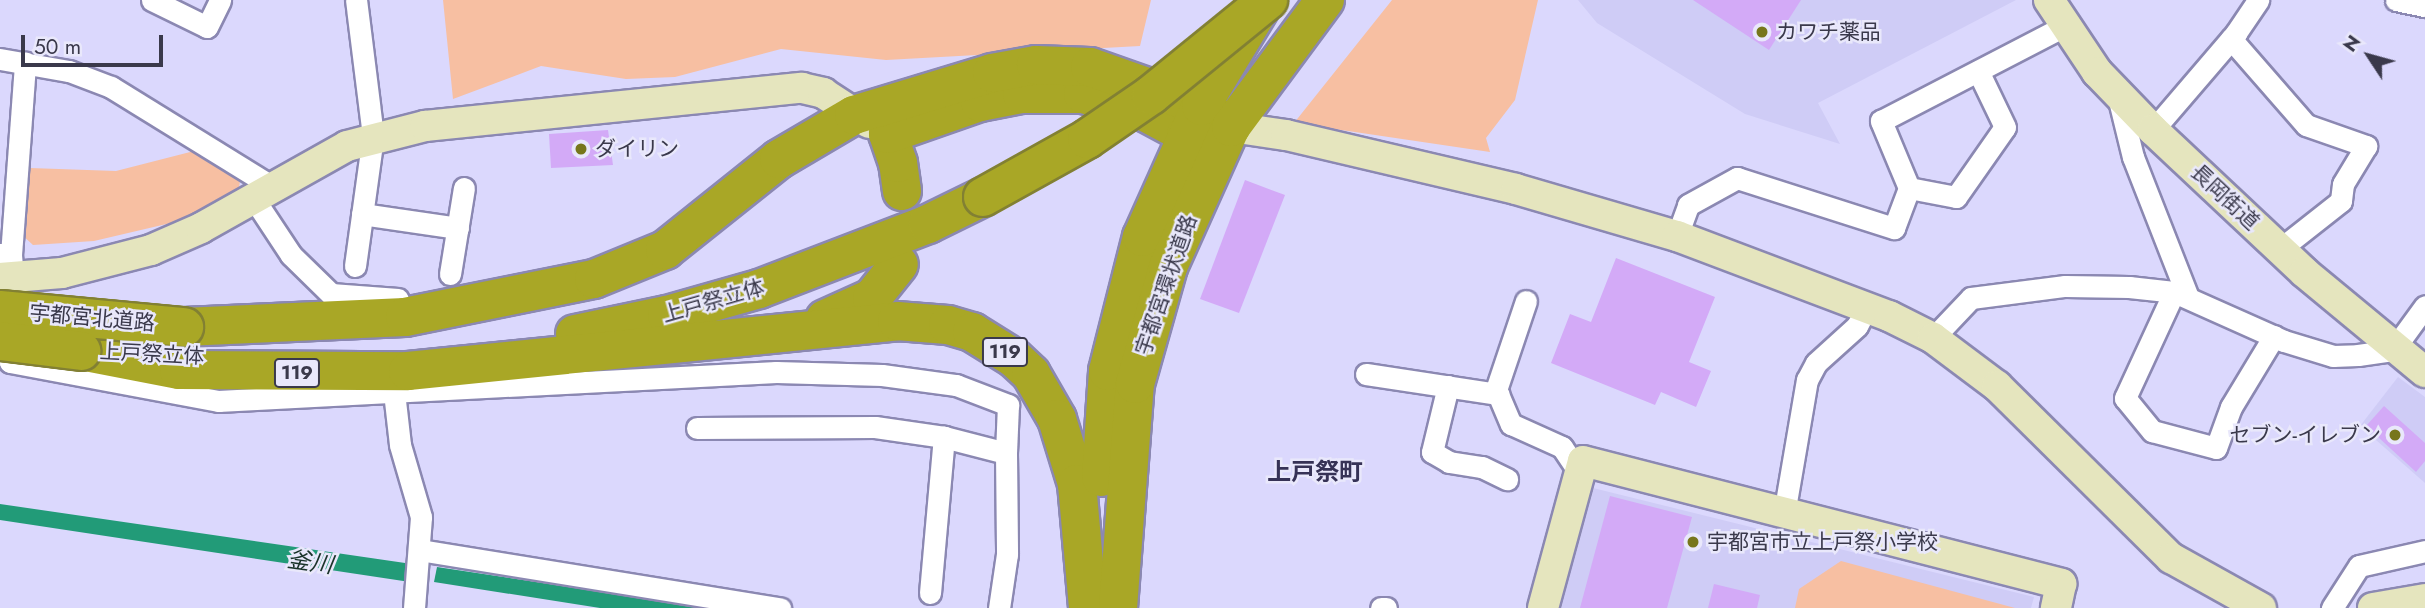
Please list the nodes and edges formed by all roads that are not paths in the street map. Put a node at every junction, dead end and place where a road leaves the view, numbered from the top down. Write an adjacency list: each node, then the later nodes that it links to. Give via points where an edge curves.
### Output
1 (152, 0): 2 (street, via 207,27)
2 (220, 0)
3 (356, 0): 21 (street)
4 (1242, 0): 23 (highway, 上戸祭立体 / 119, via 1156,72)
5 (1266, 0): 18 (highway, 宇都宮環状道路 / 119); 23 (highway, 上戸祭立体 / 119, bridge, via 1151,95 1087,139)
6 (1325, 0): 18 (highway, 宇都宮環状道路 / 119)
7 (2049, 0): 11 (street, 長岡街道)
8 (2258, 0): 12 (street)
9 (2396, 0): 10 (street)
10 (2423, 4)
11 (2064, 26): 15 (street); 16 (street, 長岡街道)
12 (2231, 39): 19 (street); 30 (street, via 2306,125 2366,146 2343,184 2342,201)
13 (0, 59): 14 (street)
14 (25, 64): 26 (street, via 69,71 111,87); 34 (street)
15 (1978, 71): 24 (street, via 1881,121); 24 (street, via 2005,127 1956,197)
16 (2118, 96): 19 (street, 長岡街道); 35 (street, via 2133,157)
17 (854, 115): 18 (highway, 119, via 939,86 1036,65 1090,67); 20 (street); 21 (street, via 823,93 802,88 425,126); 40 (highway, 119, via 779,159 665,250 594,279)
18 (1206, 122): 20 (highway, via 1110,99 1054,92 980,102); 29 (street, via 1286,135 1516,189); 64 (highway, 宇都宮環状道路 / 119, via 1142,237 1120,309 1108,370); 65 (highway, 宇都宮環状道路 / 119, via 1189,214 1147,326 1129,435)
19 (2153, 130): 30 (street, 長岡街道)
20 (887, 134): 25 (highway)
21 (373, 136): 26 (street); 27 (street)
22 (464, 188): 28 (street)
23 (979, 188): 40 (highway, 上戸祭立体 / 119, via 928,224 759,289 667,315)
24 (1909, 188): 29 (street, via 1894,228 1737,178 1688,205)
25 (902, 191)
26 (263, 193): 34 (street, via 151,250 106,265); 36 (street, via 291,255 331,294)
27 (362, 214): 28 (street); 32 (street)
28 (457, 228): 33 (street)
29 (1676, 236): 38 (street)
30 (2280, 249): 44 (street, 長岡街道)
31 (900, 264): 43 (highway, 119, via 872,298 853,309 818,322)
32 (355, 266)
33 (450, 274)
34 (5, 275): 40 (highway, 宇都宮北道路 / 119, bridge, via 184,327 405,317); 45 (street)
35 (2181, 295): 41 (street); 41 (street, via 2125,398 2152,431 2216,448 2231,407); 42 (street, via 2065,286 1971,298)
36 (398, 299)
37 (1526, 301): 50 (street)
38 (1867, 306): 42 (street); 56 (street, via 1857,326 1816,363 1807,380)
39 (2425, 306): 44 (street)
40 (510, 332): 43 (highway, 119); 45 (highway, 宇都宮北道路 / 119, bridge, via 310,374 179,370 81,351)
41 (2274, 336): 44 (street, via 2333,356)
42 (1933, 338): 68 (street, via 1997,386 2171,558)
43 (734, 340): 64 (highway, 119, via 922,321 972,332 1014,358 1045,395 1070,454)
44 (2393, 350): 46 (street, 長岡街道)
45 (3, 355): 49 (street, via 218,401)
46 (2425, 372)
47 (1366, 374): 48 (street)
48 (1448, 386): 50 (street); 55 (street, via 1433,452 1450,462 1482,467)
49 (394, 392): 53 (street, via 776,372 882,375 956,386 1008,405); 58 (street, via 400,445 421,517)
50 (1496, 393): 54 (street, via 1511,424 1562,447)
51 (697, 428): 52 (street, via 875,427)
52 (944, 437): 53 (street); 59 (street)
53 (1006, 453): 63 (street, via 1007,554)
54 (1580, 474): 56 (street, via 1583,461); 66 (street)
55 (1507, 479)
56 (1784, 514): 67 (street, via 2061,584)
57 (2425, 551): 69 (street, via 2359,566)
58 (420, 553): 61 (street); 62 (street)
59 (930, 593)
60 (2425, 599): 70 (street)
61 (414, 608)
62 (780, 608)
63 (999, 608)
64 (1090, 608)
65 (1118, 608)
66 (1544, 608)
67 (2056, 608)
68 (2261, 608)
69 (2332, 608)
70 (2373, 608)

